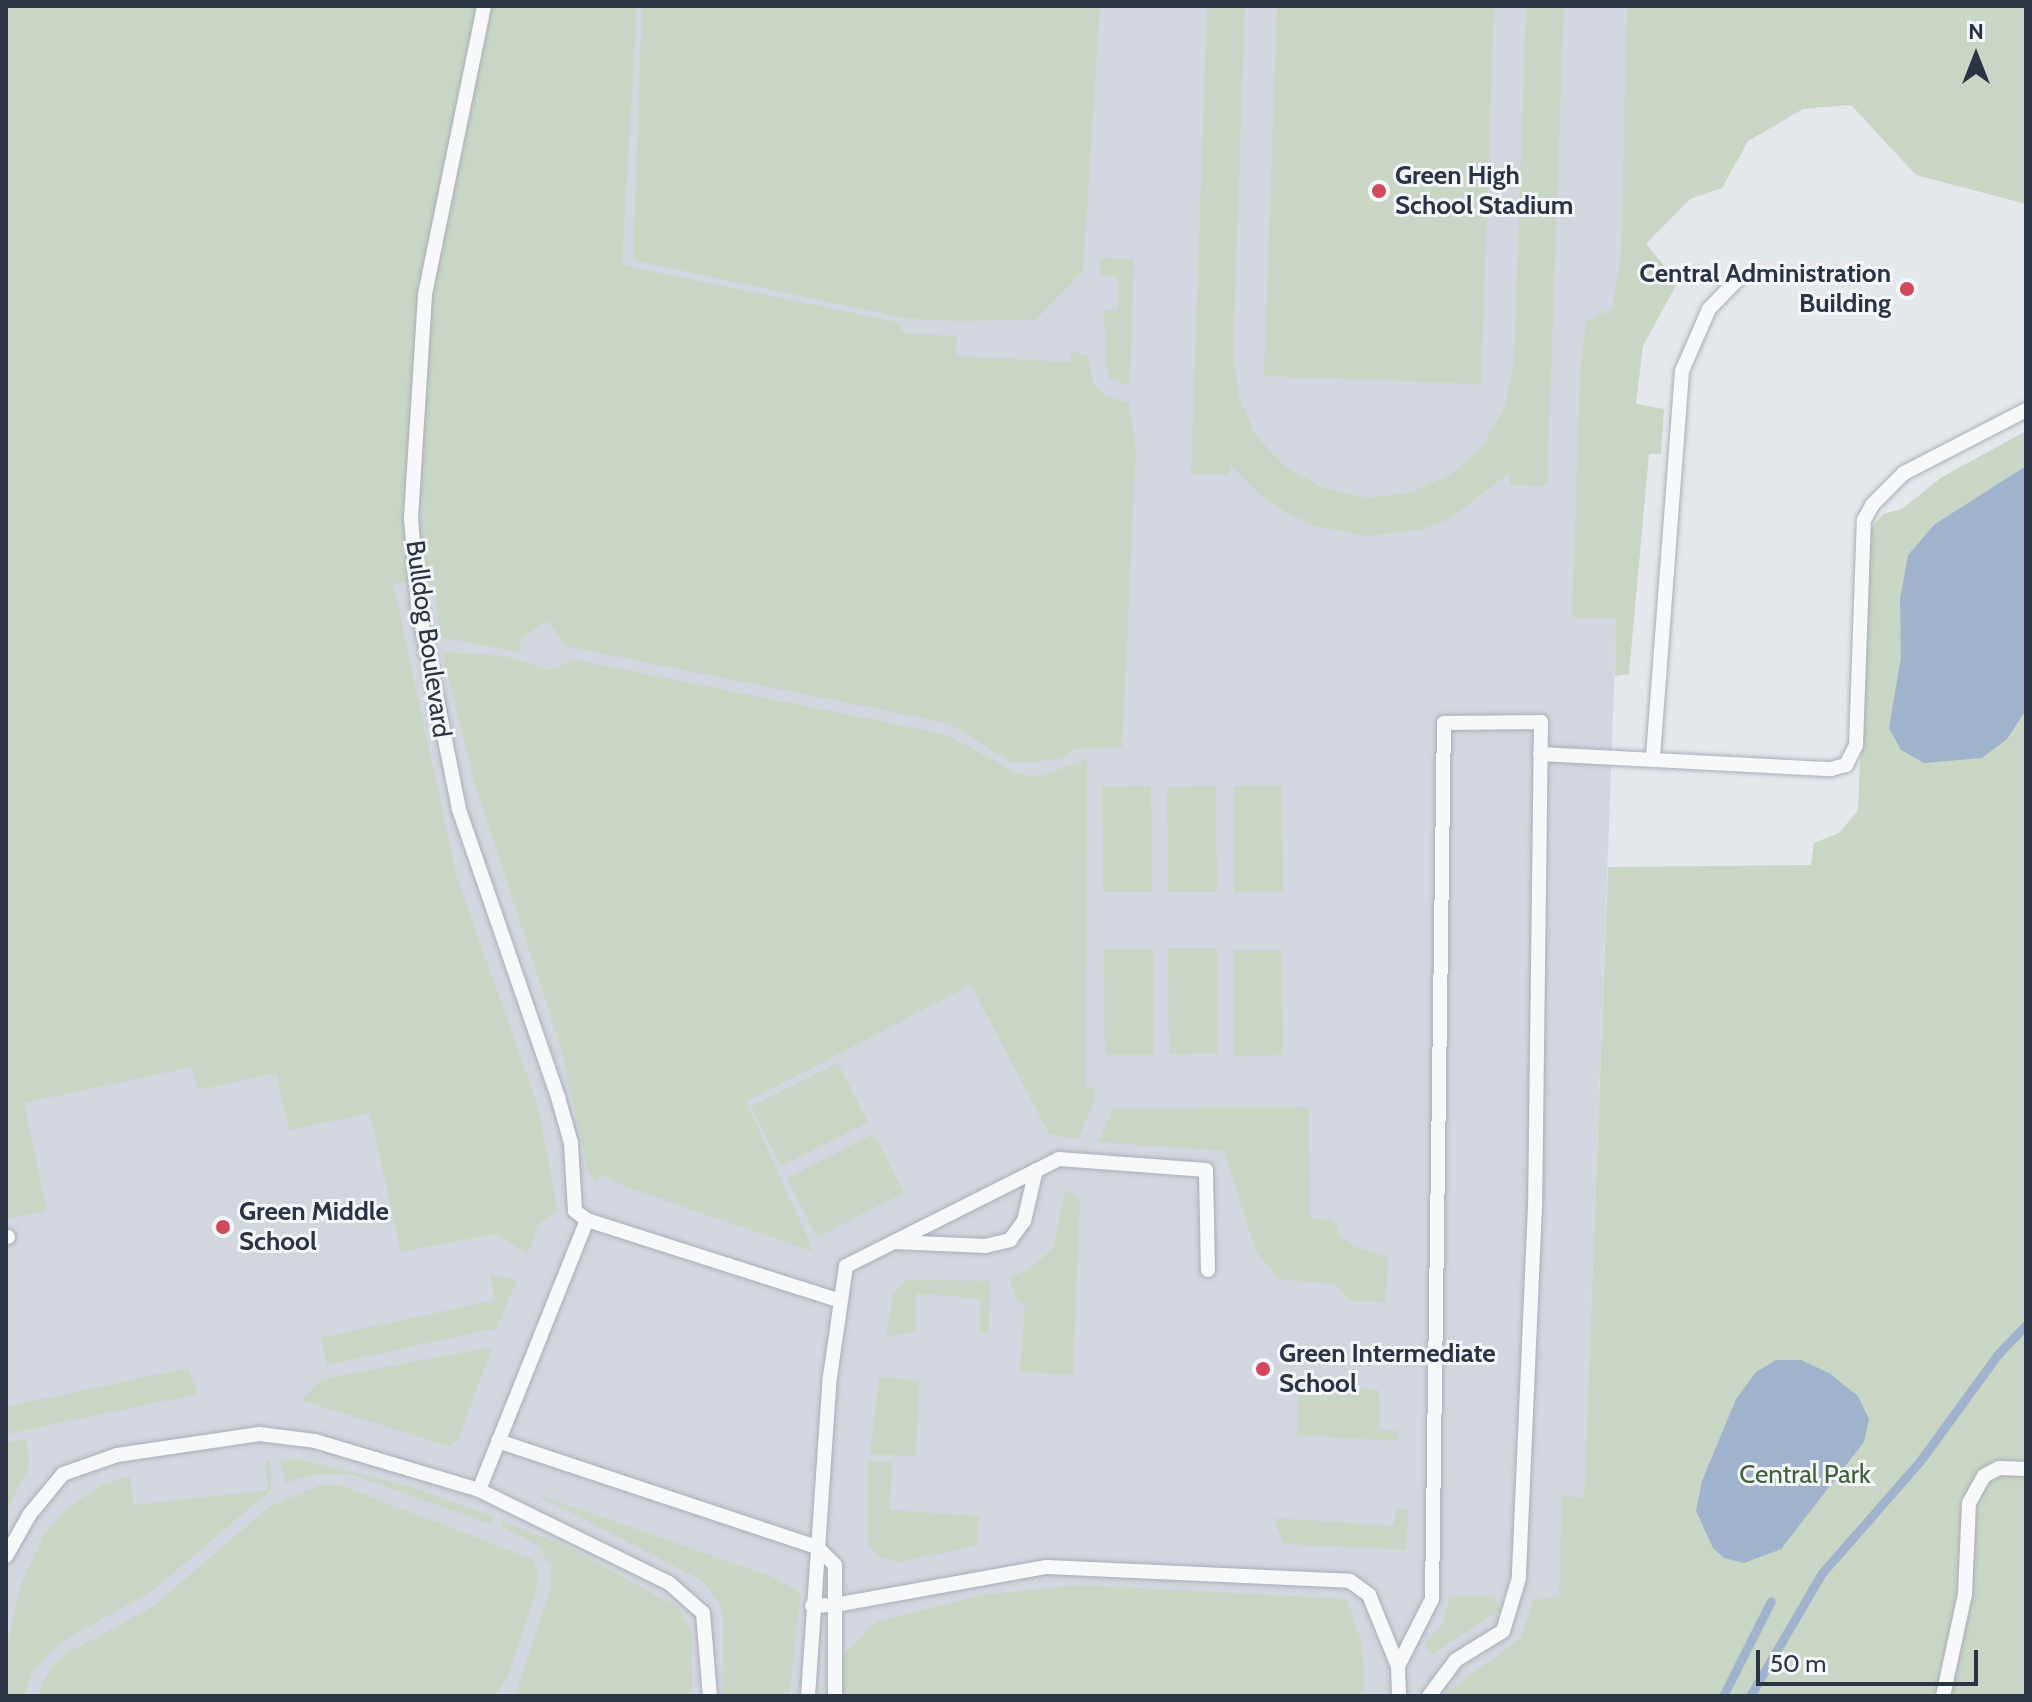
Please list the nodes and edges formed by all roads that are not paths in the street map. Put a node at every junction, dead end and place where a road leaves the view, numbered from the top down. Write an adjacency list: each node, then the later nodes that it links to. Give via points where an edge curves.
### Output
1 (484, 6): 7 (lane, Bulldog Boulevard, via 425,294 411,518 418,605 459,809 558,1097)
2 (1738, 279): 5 (lane, via 1701,322 1682,371)
3 (2026, 410): 5 (lane, via 1904,473 1864,520 1856,745 1846,765 1831,769)
4 (1540, 754): 5 (lane); 19 (lane, via 1541,722 1444,723 1432,1599); 24 (lane, via 1535,1206 1519,1578 1503,1631 1456,1660)
5 (1653, 757)
6 (1036, 1170): 8 (lane); 8 (lane, via 1024,1221 1010,1240 985,1246); 9 (lane, via 1059,1159 1206,1170)
7 (581, 1215): 10 (lane); 11 (lane)
8 (890, 1242): 10 (lane, via 846,1266)
9 (1208, 1270)
10 (838, 1300): 15 (lane)
11 (498, 1441): 13 (lane); 15 (lane)
12 (2026, 1469): 25 (lane, via 1999,1468 1974,1489 1965,1594)
13 (479, 1490): 14 (lane, via 315,1441 259,1434 117,1455 63,1474); 20 (lane, via 692,1598 709,1636)
14 (11, 1538): 16 (lane)
15 (817, 1547): 17 (lane, via 835,1565); 18 (lane)
16 (6, 1556)
17 (835, 1605): 18 (lane); 19 (lane, via 1047,1567 1350,1581 1369,1595); 22 (lane)
18 (812, 1606): 21 (lane)
19 (1398, 1666): 23 (lane)
20 (710, 1696)
21 (808, 1696)
22 (835, 1696)
23 (1399, 1696)
24 (1429, 1696)
25 (1943, 1696)

